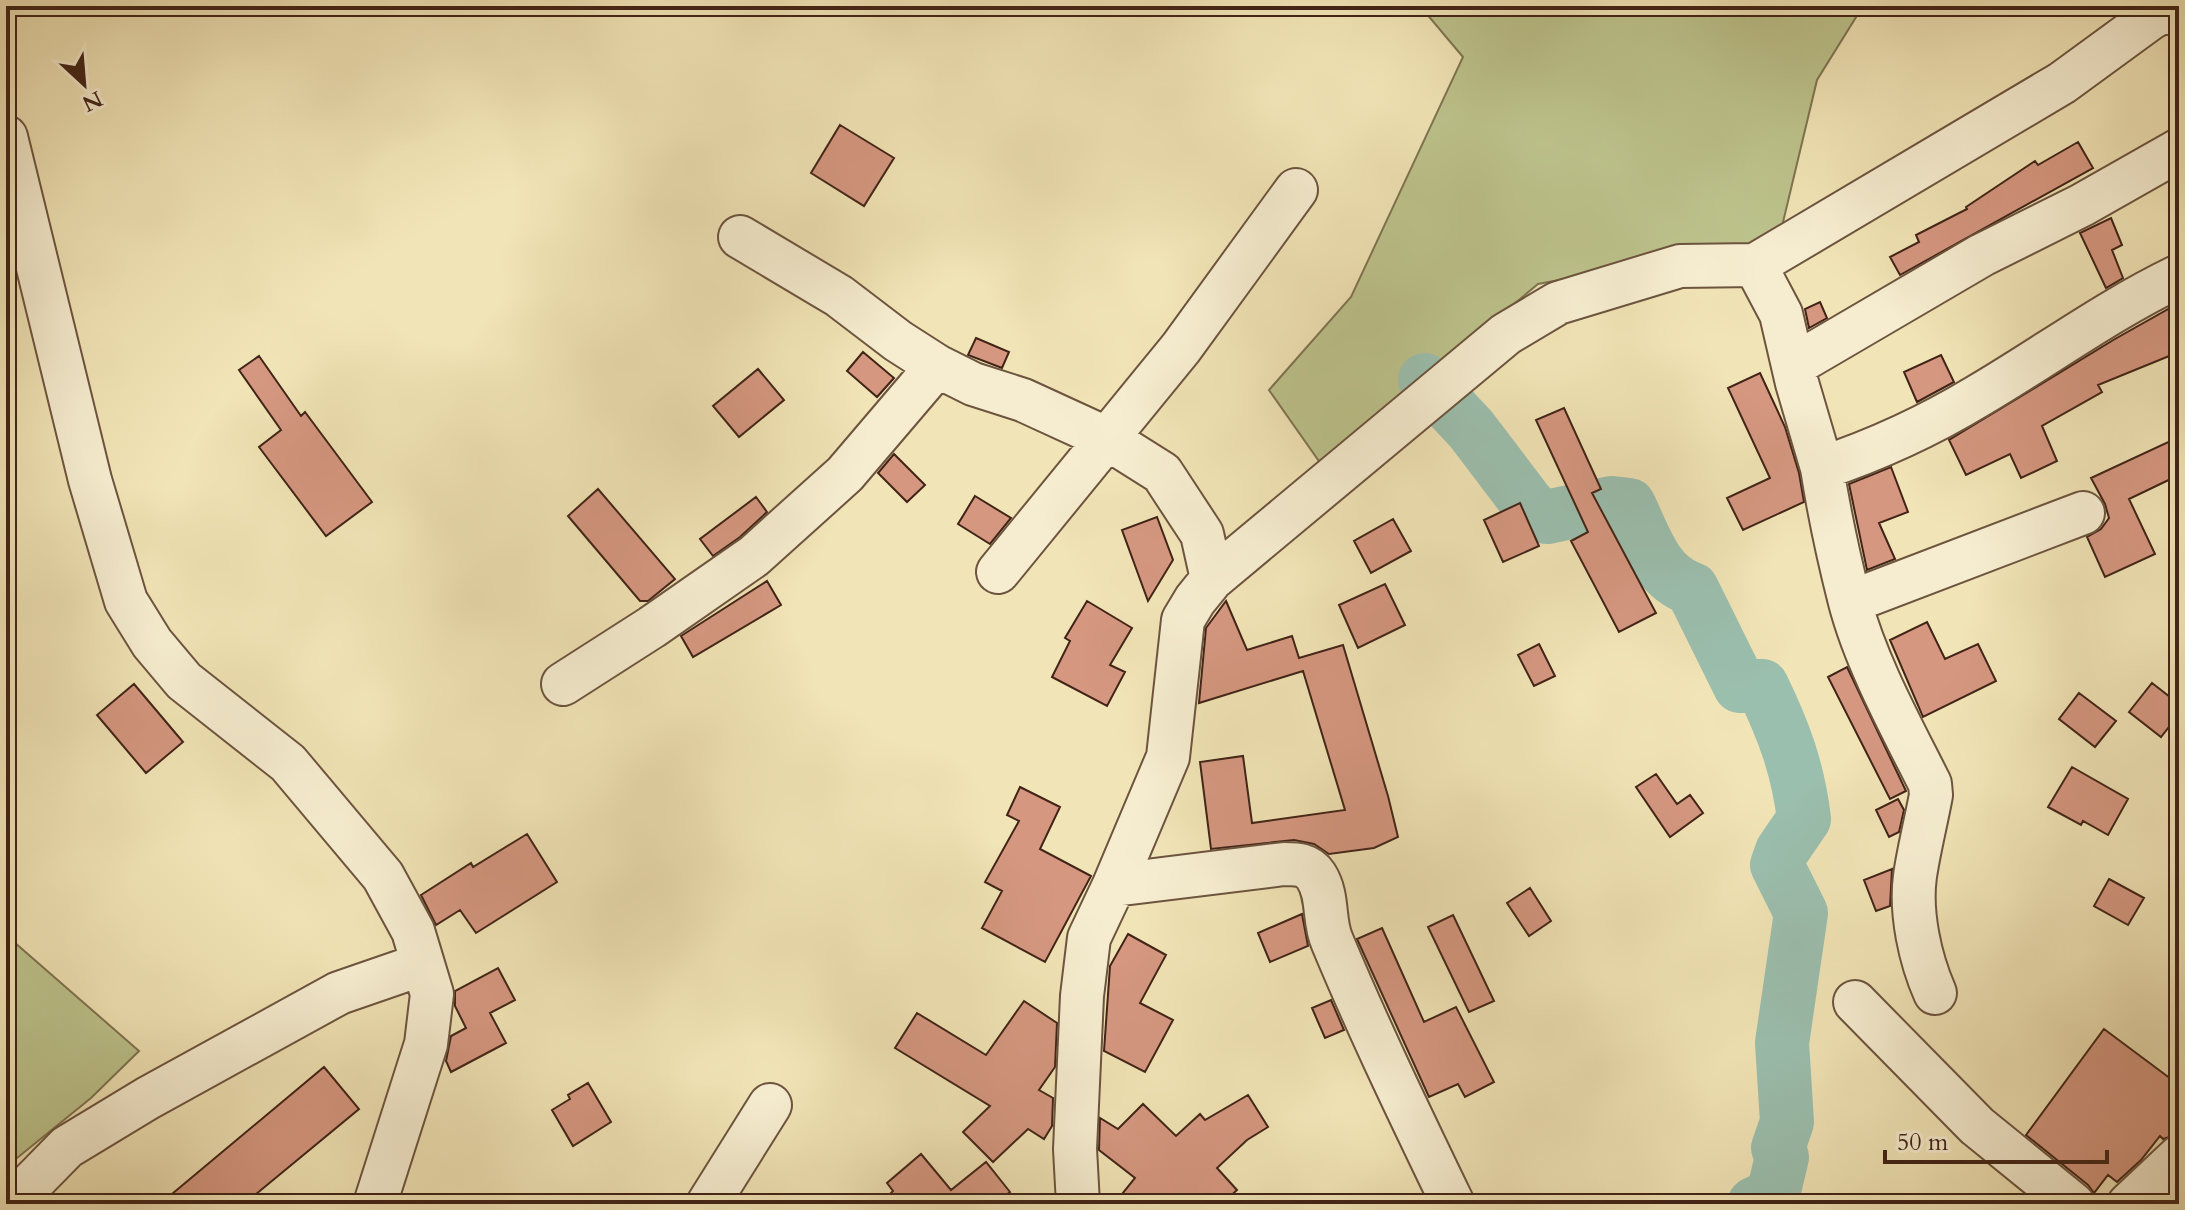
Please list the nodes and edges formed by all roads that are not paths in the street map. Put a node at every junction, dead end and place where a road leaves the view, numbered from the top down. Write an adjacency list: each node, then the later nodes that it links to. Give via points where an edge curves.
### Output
1 (2179, 14): 6 (street, via 2162,12 2151,18 2062,83)
2 (6, 137): 18 (street, via 90,480 126,601 184,681 288,763 383,876 413,931)
3 (2179, 150): 8 (street, via 1982,255)
4 (1296, 190): 10 (street)
5 (740, 237): 9 (street, via 839,296)
6 (1755, 265): 8 (street, via 1781,314); 14 (street, via 1680,266 1558,303 1506,334)
7 (2179, 276): 11 (street, via 2092,322 1977,397 1880,446)
8 (1794, 365): 11 (street)
9 (937, 366): 10 (street); 16 (street, via 845,474 754,556)
10 (1108, 439): 13 (street); 14 (street, via 1162,473 1202,534)
11 (1822, 468): 15 (street)
12 (2083, 513): 15 (street)
13 (998, 572)
14 (1212, 579): 17 (street, via 1183,620 1168,757)
15 (1850, 602): 19 (street, via 1895,715 1930,784 1914,879 1926,973)
16 (563, 684)
17 (1114, 885): 26 (street, via 1089,938 1084,981 1075,1149); 27 (street, via 1284,864 1309,869 1327,909 1330,936)
18 (423, 964): 23 (street, via 339,993 148,1098 67,1147); 24 (street, via 432,994 426,1044)
19 (1935, 993)
20 (1855, 1002): 28 (street, via 1977,1126)
21 (770, 1105): 25 (street)
22 (2179, 1157): 29 (street)
23 (11, 1204)
24 (375, 1204)
25 (708, 1204)
26 (1078, 1204)
27 (1453, 1204)
28 (2073, 1204)
29 (2129, 1204)

